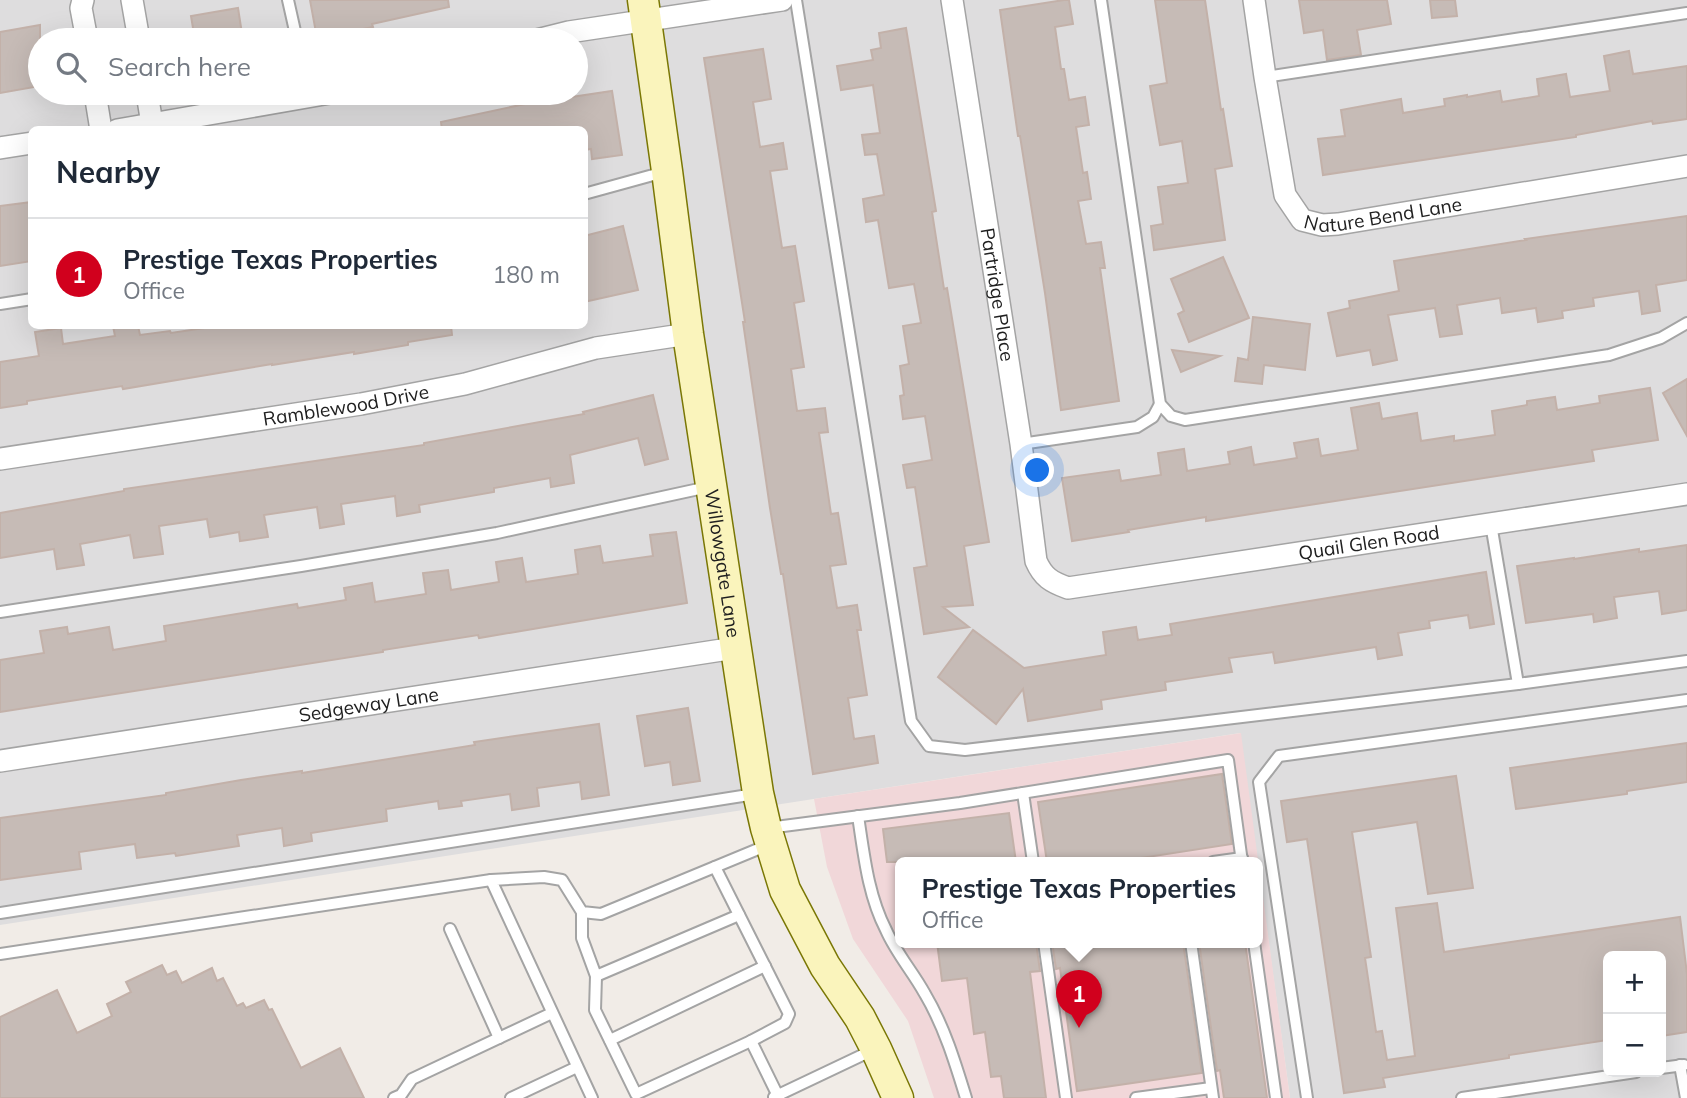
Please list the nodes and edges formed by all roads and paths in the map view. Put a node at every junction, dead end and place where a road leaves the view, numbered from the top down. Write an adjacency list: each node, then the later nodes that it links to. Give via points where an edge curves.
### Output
1 (83, 0): 11 (street)
2 (132, 0): 12 (street)
3 (288, 0): 13 (lane)
4 (782, 0): 9 (street)
5 (796, 0): 41 (lane, via 911,721 929,746 965,750)
6 (952, 0): 32 (street, Partridge Place)
7 (1101, 0): 31 (lane)
8 (1254, 0): 15 (street, Nature Bend Lane)
9 (644, 10): 14 (street); 25 (street, Willowgate Lane)
10 (1687, 13): 15 (lane)
11 (85, 28)
12 (137, 28)
13 (294, 28)
14 (583, 28)
15 (1265, 77): 24 (street, Nature Bend Lane, via 1285,195 1302,220 1322,225)
16 (97, 105): 20 (street)
17 (149, 105): 19 (street)
18 (256, 105): 19 (street)
19 (152, 124): 21 (street)
20 (100, 126)
21 (140, 126)
22 (28, 144): 23 (street)
23 (0, 148)
24 (1687, 166)
25 (667, 171): 26 (lane); 30 (street, Willowgate Lane)
26 (588, 193)
27 (28, 300): 28 (lane)
28 (0, 303)
29 (1687, 323): 31 (lane, via 1661,338 1609,355 1185,420 1171,416)
30 (688, 334): 33 (street, Ramblewood Drive, via 596,348 465,384 361,404); 34 (street, Willowgate Lane)
31 (1160, 404): 32 (lane, via 1153,417 1137,427)
32 (1021, 444): 37 (street, Partridge Place, via 1035,561)
33 (0, 459)
34 (711, 486): 38 (lane, via 497,533); 39 (street, Willowgate Lane)
35 (1687, 494): 36 (street, Quail Glen Road)
36 (1491, 524): 37 (street, Quail Glen Road, via 1068,588); 41 (lane)
37 (1053, 582)
38 (0, 612)
39 (735, 648): 43 (street, Sedgeway Lane); 44 (street, Willowgate Lane)
40 (1687, 661): 41 (lane)
41 (1518, 684)
42 (1687, 700): 83 (lane, via 1279,756 1259,782)
43 (0, 761)
44 (758, 793): 47 (street, Willowgate Lane); 53 (lane)
45 (1023, 793): 46 (lane); 48 (lane); 49 (lane, via 1228,760)
46 (858, 816): 47 (lane); 56 (lane, via 873,895)
47 (768, 836): 50 (lane); 68 (street, Willowgate Lane, via 785,890)
48 (1031, 857)
49 (1242, 857)
50 (715, 867): 52 (lane, via 601,914); 54 (lane)
51 (491, 880): 52 (lane, via 562,880); 61 (lane); 64 (lane)
52 (582, 912): 63 (lane, via 582,938)
53 (0, 913)
54 (739, 915): 62 (lane); 63 (lane)
55 (450, 929): 65 (lane)
56 (895, 946)
57 (896, 948): 79 (lane, via 935,1013)
58 (1045, 948): 80 (lane)
59 (1192, 948): 73 (lane)
60 (1255, 948): 82 (lane)
61 (0, 954)
62 (765, 966): 66 (lane); 67 (lane, via 789,1014 785,1023)
63 (596, 976): 66 (lane, via 595,1010)
64 (552, 1013): 65 (lane); 70 (lane)
65 (499, 1038): 74 (lane, via 412,1079)
66 (610, 1040): 67 (lane, via 636,1094)
67 (751, 1041): 75 (lane)
68 (876, 1049): 75 (lane); 78 (street, Willowgate Lane)
69 (1684, 1065): 71 (lane); 85 (lane)
70 (577, 1066): 76 (lane); 77 (lane)
71 (1666, 1067)
72 (1603, 1077): 84 (lane)
73 (1212, 1093): 81 (lane)
74 (399, 1097)
75 (776, 1097)
76 (511, 1098)
77 (592, 1098)
78 (898, 1098)
79 (966, 1098)
80 (1066, 1098)
81 (1136, 1098)
82 (1276, 1098)
83 (1307, 1098)
84 (1462, 1098)
85 (1686, 1098)

